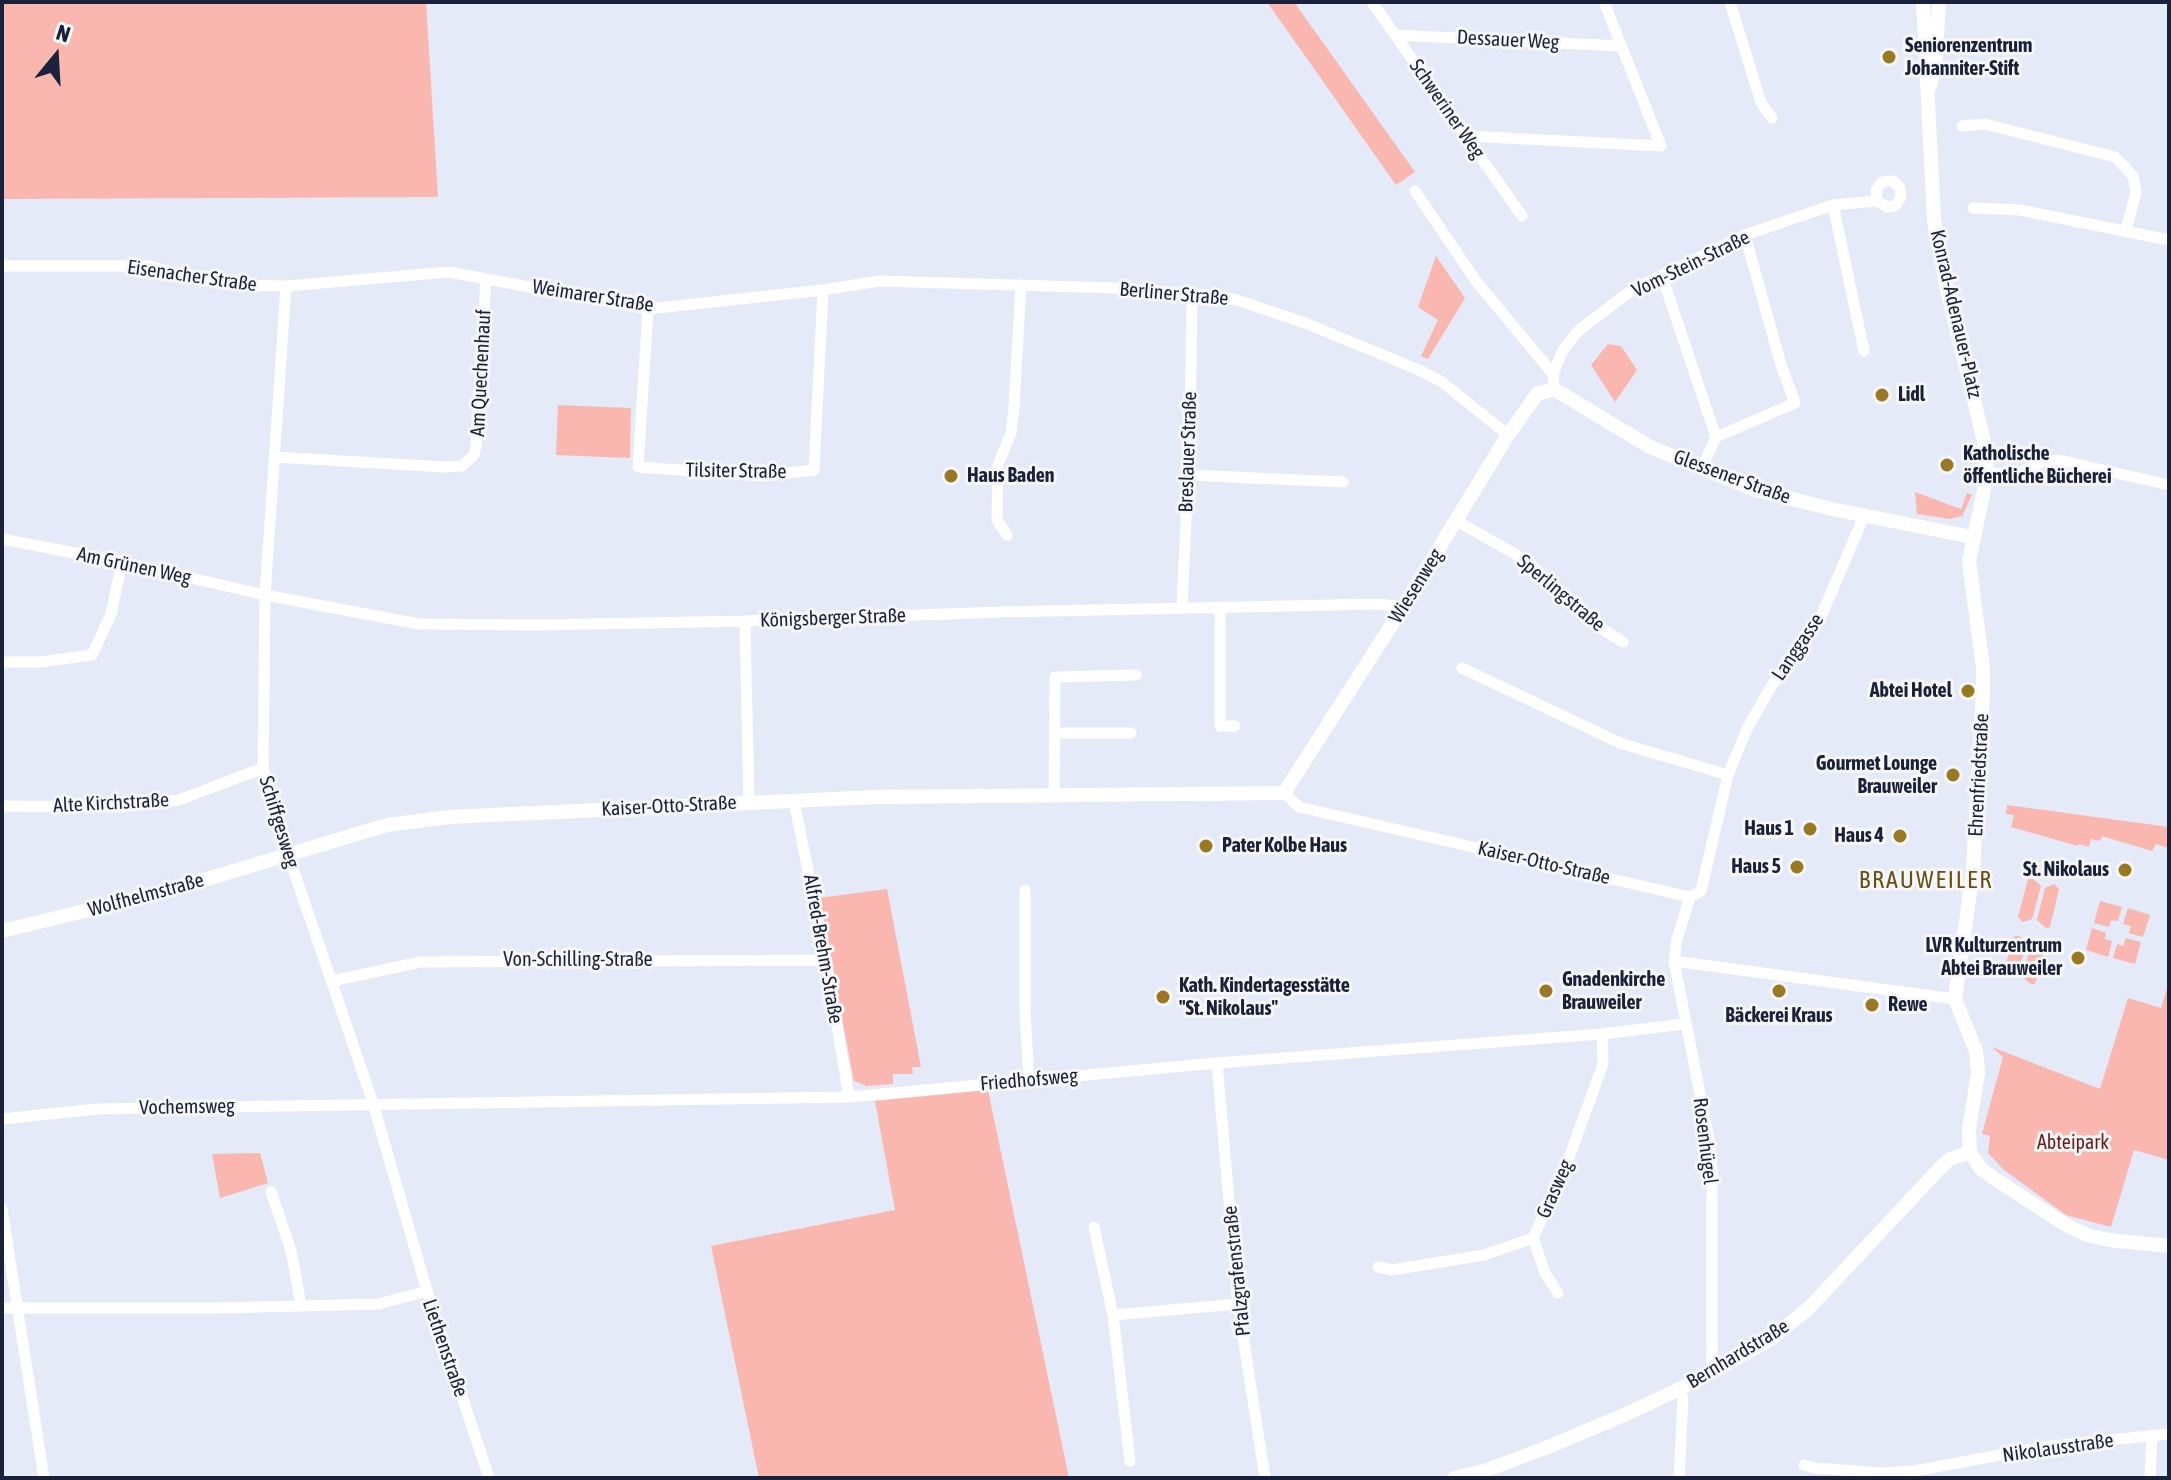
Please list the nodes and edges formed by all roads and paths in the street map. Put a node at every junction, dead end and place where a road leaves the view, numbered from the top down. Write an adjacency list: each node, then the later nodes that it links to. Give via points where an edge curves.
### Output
1 (1372, 2): 6 (street, Schweriner Weg)
2 (1604, 2): 7 (street)
3 (1730, 2): 9 (street, via 1761,103)
4 (1923, 2): 8 (street, Konrad-Adenauer-Platz)
5 (1939, 2): 8 (street, Konrad-Adenauer-Platz)
6 (1395, 35): 7 (street, Dessauer Weg); 11 (street, Schweriner Weg)
7 (1621, 46): 11 (street, via 1661,146)
8 (1929, 90): 35 (street, Konrad-Adenauer-Platz, via 1934,220 1986,442)
9 (1772, 118)
10 (1962, 126): 17 (street, via 1985,124 2115,157 2133,176 2136,192)
11 (1466, 136): 16 (street, Schweriner Weg)
12 (1415, 191): 30 (street, Glessener Straße)
13 (1877, 201): 14 (street, Vom-Stein-Straße)
14 (1833, 205): 18 (street, Vom-Stein-Straße); 29 (street)
15 (1973, 208): 17 (street, via 2020,210)
16 (1522, 216)
17 (2126, 230): 19 (street)
18 (1745, 235): 21 (street, Vom-Stein-Straße); 32 (street, via 1795,403)
19 (2169, 240)
20 (2, 266): 25 (street, Eisenacher Straße, via 150,266 198,280)
21 (1662, 276): 30 (street, Vom-Stein-Straße, via 1632,290 1578,331 1563,350); 32 (street)
22 (486, 279): 25 (street, Weimarer Straße, via 449,272); 28 (street, Weimarer Straße); 33 (street, Am Quechenhauf, via 476,446 462,466)
23 (901, 281): 24 (street, Berliner Straße); 26 (street, Weimarer Straße)
24 (1021, 285): 27 (street, Berliner Straße); 41 (street, via 1011,433 998,465 997,520)
25 (286, 286): 33 (street, Schiffgesweg)
26 (823, 290): 28 (street, Weimarer Straße); 28 (street, Tilsiter Straße, via 814,470 725,474 638,467)
27 (1192, 295): 31 (street, Berliner Straße, via 1237,300 1371,348 1442,382); 36 (street, Breslauer Straße)
28 (648, 309)
29 (1864, 351)
30 (1553, 381): 31 (street, Wiesenweg); 34 (street, Glessener Straße, via 1650,447)
31 (1508, 435): 40 (street, Wiesenweg)
32 (1716, 437): 34 (street)
33 (275, 457): 45 (street, Schiffgesweg)
34 (1702, 468): 39 (street, Glessener Straße, via 1756,490)
35 (1986, 472): 38 (street, via 2009,475 2059,460); 42 (street, Konrad-Adenauer-Platz)
36 (1188, 475): 37 (street); 47 (street, Breslauer Straße)
37 (1343, 482)
38 (2169, 485)
39 (1864, 516): 42 (street, Glessener Straße); 58 (street, Langgasse, via 1822,614 1772,685)
40 (1457, 521): 46 (street, Wiesenweg); 50 (street, Sperlingstraße, via 1527,561 1599,627)
41 (1007, 535)
42 (1972, 537): 71 (street, Ehrenfriedstraße, via 1969,575 1983,692 1973,871)
43 (2, 539): 44 (street, Am Grünen Weg)
44 (122, 562): 45 (street, Am Grünen Weg); 51 (street, via 111,614 92,655)
45 (265, 595): 49 (street, Königsberger Straße, via 419,624); 57 (street, Schiffgesweg)
46 (1403, 607): 48 (street, Königsberger Straße); 59 (street, Wiesenweg)
47 (1182, 608): 48 (street, Königsberger Straße); 49 (street, Königsberger Straße)
48 (1220, 608): 54 (street, via 1220,726)
49 (745, 621): 62 (street)
50 (1623, 642)
51 (2, 662)
52 (1462, 668): 58 (street, via 1620,743)
53 (1136, 675): 55 (street, via 1055,677)
54 (1235, 726)
55 (1055, 733): 56 (street); 60 (street)
56 (1131, 733)
57 (263, 768): 63 (street, Alte Kirchstraße, via 179,800 122,807); 64 (street, Schiffgesweg)
58 (1728, 775): 66 (street, Langgasse, via 1701,891)
59 (1284, 793): 60 (street, Kaiser-Otto-Straße); 66 (street, Kaiser-Otto-Straße, via 1299,807)
60 (1054, 797): 61 (street, Kaiser-Otto-Straße)
61 (794, 801): 62 (street, Kaiser-Otto-Straße); 68 (street, Alfred-Brehm-Straße)
62 (749, 803): 64 (street, Kaiser-Otto-Straße, via 449,817 387,825)
63 (2, 806)
64 (288, 854): 67 (street, Wolfhelmstraße, via 167,891); 70 (street, Schiffgesweg)
65 (1025, 890): 75 (street)
66 (1690, 897): 69 (street)
67 (2, 931)
68 (826, 960): 70 (street, Von-Schilling-Straße, via 420,962); 76 (street, Alfred-Brehm-Straße)
69 (1674, 961): 71 (street); 72 (street, Rosenhügel)
70 (332, 981): 77 (street, Schiffgesweg)
71 (1955, 999): 79 (street, Ehrenfriedstraße, via 1976,1051)
72 (1684, 1024): 73 (street, Friedhofsweg); 93 (street, Rosenhügel, via 1712,1170)
73 (1602, 1034): 74 (street, Friedhofsweg); 83 (street, Grasweg, via 1603,1064)
74 (1217, 1063): 75 (street, Friedhofsweg); 88 (street, Pfalzgrafenstraße)
75 (1029, 1080): 76 (street, Friedhofsweg)
76 (849, 1097): 77 (street, Friedhofsweg)
77 (373, 1103): 78 (street, Vochemsweg, via 96,1109); 86 (street, Schiffgesweg)
78 (2, 1119)
79 (1970, 1152): 84 (street, via 1995,1179 2087,1235); 93 (street, Bernhardstraße, via 1940,1168 1810,1307 1771,1339)
80 (271, 1192): 89 (street, via 291,1250)
81 (2, 1209): 91 (street)
82 (1094, 1227): 92 (street)
83 (1533, 1238): 85 (street, Grasweg, via 1484,1255 1392,1270); 87 (street)
84 (2169, 1246)
85 (1378, 1267)
86 (427, 1291): 89 (street, Liethenstraße, via 379,1304); 100 (street, Liethenstraße)
87 (1558, 1293)
88 (1238, 1304): 92 (street); 101 (street, Pfalzgrafenstraße)
89 (301, 1305): 91 (street, Liethenstraße)
90 (2, 1308): 91 (street, Liethenstraße)
91 (16, 1308): 99 (street)
92 (1113, 1315): 97 (street)
93 (1715, 1370): 94 (street, Bernhardstraße)
94 (1679, 1389): 102 (street, Bernhardstraße, via 1548,1447); 103 (street)
95 (2169, 1434): 96 (street, Nikolausstraße)
96 (2152, 1435): 98 (street, Nikolausstraße, via 2043,1447 1914,1471); 104 (street)
97 (1130, 1461)
98 (1804, 1465)
99 (44, 1478)
100 (489, 1478)
101 (1265, 1478)
102 (1454, 1478)
103 (1679, 1478)
104 (2150, 1478)

